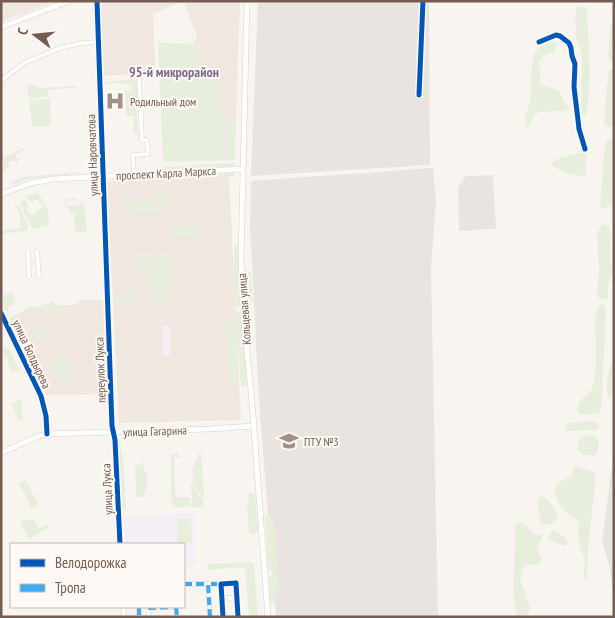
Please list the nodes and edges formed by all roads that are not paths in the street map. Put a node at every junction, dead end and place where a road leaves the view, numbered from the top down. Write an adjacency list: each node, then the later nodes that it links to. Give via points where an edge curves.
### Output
1 (69, 1): 5 (main road)
2 (97, 1): 6 (street, улица Наровчатова)
3 (247, 1): 12 (main road, Кольцевая улица)
4 (423, 1): 10 (street)
5 (1, 27)
6 (98, 42): 9 (street, via 60,48 24,64); 14 (street, улица Наровчатова)
7 (539, 42): 11 (street, via 556,35 569,43 574,64 579,129)
8 (139, 76): 13 (street, via 142,140 147,140 148,154 133,155)
9 (1, 81)
10 (419, 95)
11 (585, 149)
12 (242, 169): 13 (main road, проспект Карла Маркса); 22 (main road, Кольцевая улица, via 243,311)
13 (134, 175): 14 (main road, проспект Карла Маркса)
14 (103, 176): 15 (main road, проспект Карла Маркса, via 39,181); 20 (street, улица Наровчатова)
15 (1, 194)
16 (37, 252): 18 (street)
17 (28, 253): 19 (street)
18 (39, 276)
19 (29, 277)
20 (108, 307): 23 (street, переулок Лукса)
21 (1, 313): 24 (street, улица Болдырева, via 39,391)
22 (253, 426): 23 (main road, улица Гагарина); 35 (main road, Кольцевая улица)
23 (113, 432): 24 (main road, улица Гагарина); 26 (street, улица Лукса)
24 (47, 434): 25 (main road, улица Гагарина)
25 (1, 453)
26 (120, 543)
27 (185, 584): 28 (street)
28 (208, 584): 29 (street); 32 (street)
29 (221, 584): 30 (street); 31 (street, via 236,583)
30 (222, 597): 31 (street); 33 (street)
31 (237, 599): 34 (street)
32 (210, 617)
33 (223, 617)
34 (238, 617)
35 (268, 617)

